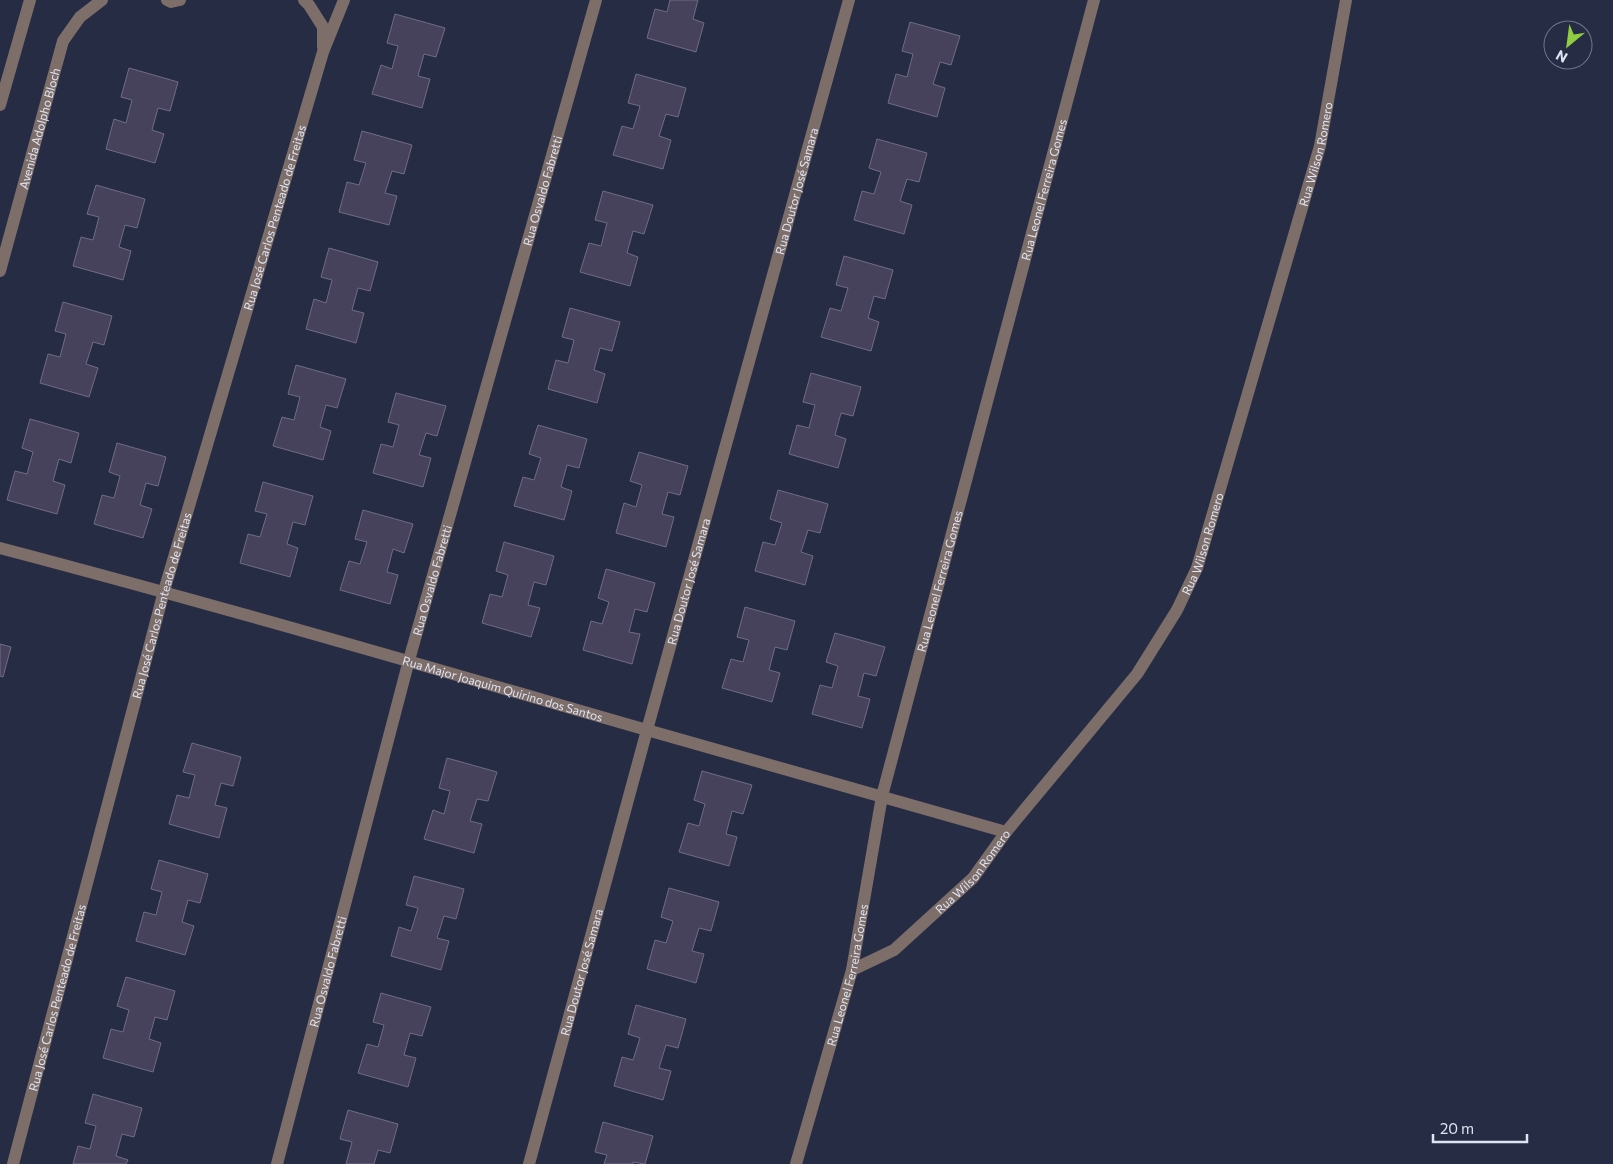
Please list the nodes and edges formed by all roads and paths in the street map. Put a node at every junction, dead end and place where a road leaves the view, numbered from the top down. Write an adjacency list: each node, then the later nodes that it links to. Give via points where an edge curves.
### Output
1 (30, 0): 12 (street)
2 (102, 0): 13 (street, Avenida Adolpho Bloch, via 80,17 63,41)
3 (167, 0): 4 (street)
4 (180, 0)
5 (304, 0): 11 (street, Rua José Carlos Penteado de Freitas, via 323,27)
6 (344, 0): 11 (street, Rua José Carlos Penteado de Freitas)
7 (596, 0): 16 (street, Rua Osvaldo Fabretti)
8 (849, 0): 17 (street, Rua Doutor José Samara)
9 (1094, 0): 18 (street, Rua Leonel Ferreira Gomes)
10 (1346, 0): 19 (street, Rua Wilson Romero, via 1320,146 1196,568 1177,610 1137,674)
11 (323, 52): 15 (street, Rua José Carlos Penteado de Freitas)
12 (0, 105)
13 (0, 271)
14 (0, 548): 15 (street, Rua Major Joaquim Quirino dos Santos)
15 (164, 592): 16 (street, Rua Major Joaquim Quirino dos Santos); 21 (street, Rua José Carlos Penteado de Freitas)
16 (409, 660): 17 (street, Rua Major Joaquim Quirino dos Santos); 22 (street, Rua Osvaldo Fabretti)
17 (646, 730): 18 (street, Rua Major Joaquim Quirino dos Santos); 23 (street, Rua Doutor José Samara)
18 (882, 796): 19 (street, Rua Major Joaquim Quirino dos Santos); 20 (street, Rua Leonel Ferreira Gomes)
19 (1006, 832): 20 (street, Rua Wilson Romero, via 973,878 894,950)
20 (852, 970): 24 (street, Rua Leonel Ferreira Gomes)
21 (13, 1164)
22 (277, 1164)
23 (529, 1164)
24 (796, 1164)

